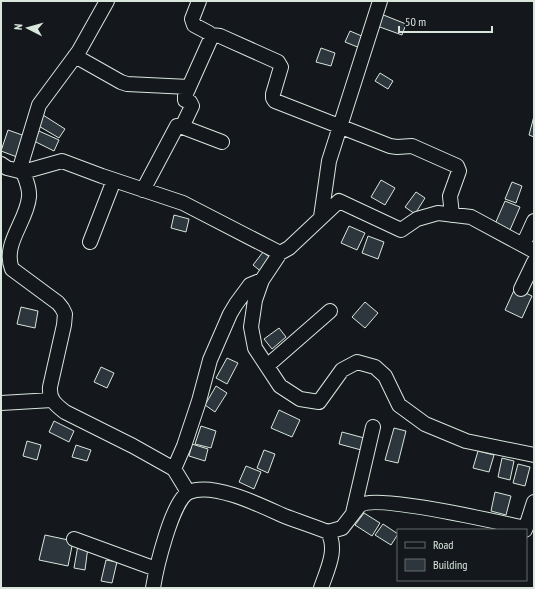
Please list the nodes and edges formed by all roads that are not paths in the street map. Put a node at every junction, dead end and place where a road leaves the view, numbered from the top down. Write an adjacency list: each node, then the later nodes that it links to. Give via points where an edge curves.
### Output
1 (107, 1): 5 (street)
2 (198, 1): 4 (street, via 192,19 194,26)
3 (380, 1): 7 (street)
4 (211, 35): 6 (street); 7 (street, via 220,36 278,62 281,67 273,94 275,101)
5 (75, 56): 6 (street, via 127,84); 11 (street, via 39,105)
6 (189, 87): 8 (street, via 184,98 192,106)
7 (340, 126): 14 (street, via 397,148 412,146 457,166 459,172 450,196); 15 (street, via 329,161)
8 (182, 127): 9 (street); 13 (street, via 176,128)
9 (222, 142)
10 (1, 164): 11 (street)
11 (21, 172): 12 (street, via 62,161); 25 (street, via 28,185 29,199 12,244 9,262 12,269 58,303 64,314 50,387)
12 (114, 180): 13 (street); 17 (street)
13 (143, 190): 19 (street, via 183,202)
14 (452, 215): 15 (street, via 438,213 417,219 401,230 339,201); 18 (street, via 471,218)
15 (321, 217): 19 (street, via 289,248)
16 (534, 221): 18 (street)
17 (90, 242)
18 (528, 248)
19 (280, 253): 21 (street)
20 (534, 262): 22 (street)
21 (262, 280): 24 (street, via 255,300 251,327 255,348); 29 (street, via 250,285 230,314 210,360 200,401)
22 (521, 288)
23 (330, 311): 24 (street)
24 (267, 366): 28 (street, via 280,386 300,399 319,402 342,370 357,362 375,367 385,376 399,404 425,424 466,440)
25 (52, 400): 26 (street); 29 (street, via 66,412)
26 (1, 403)
27 (373, 426): 32 (street)
28 (534, 455)
29 (174, 470): 30 (street)
30 (188, 492): 34 (street, via 215,491 249,500); 36 (street, via 180,500 173,516)
31 (534, 502): 33 (street)
32 (352, 515): 33 (street, via 362,504 382,503); 34 (street, via 342,528)
33 (529, 523)
34 (328, 532): 38 (street, via 333,543)
35 (74, 539): 36 (street)
36 (156, 569): 37 (street)
37 (153, 588)
38 (321, 588)

